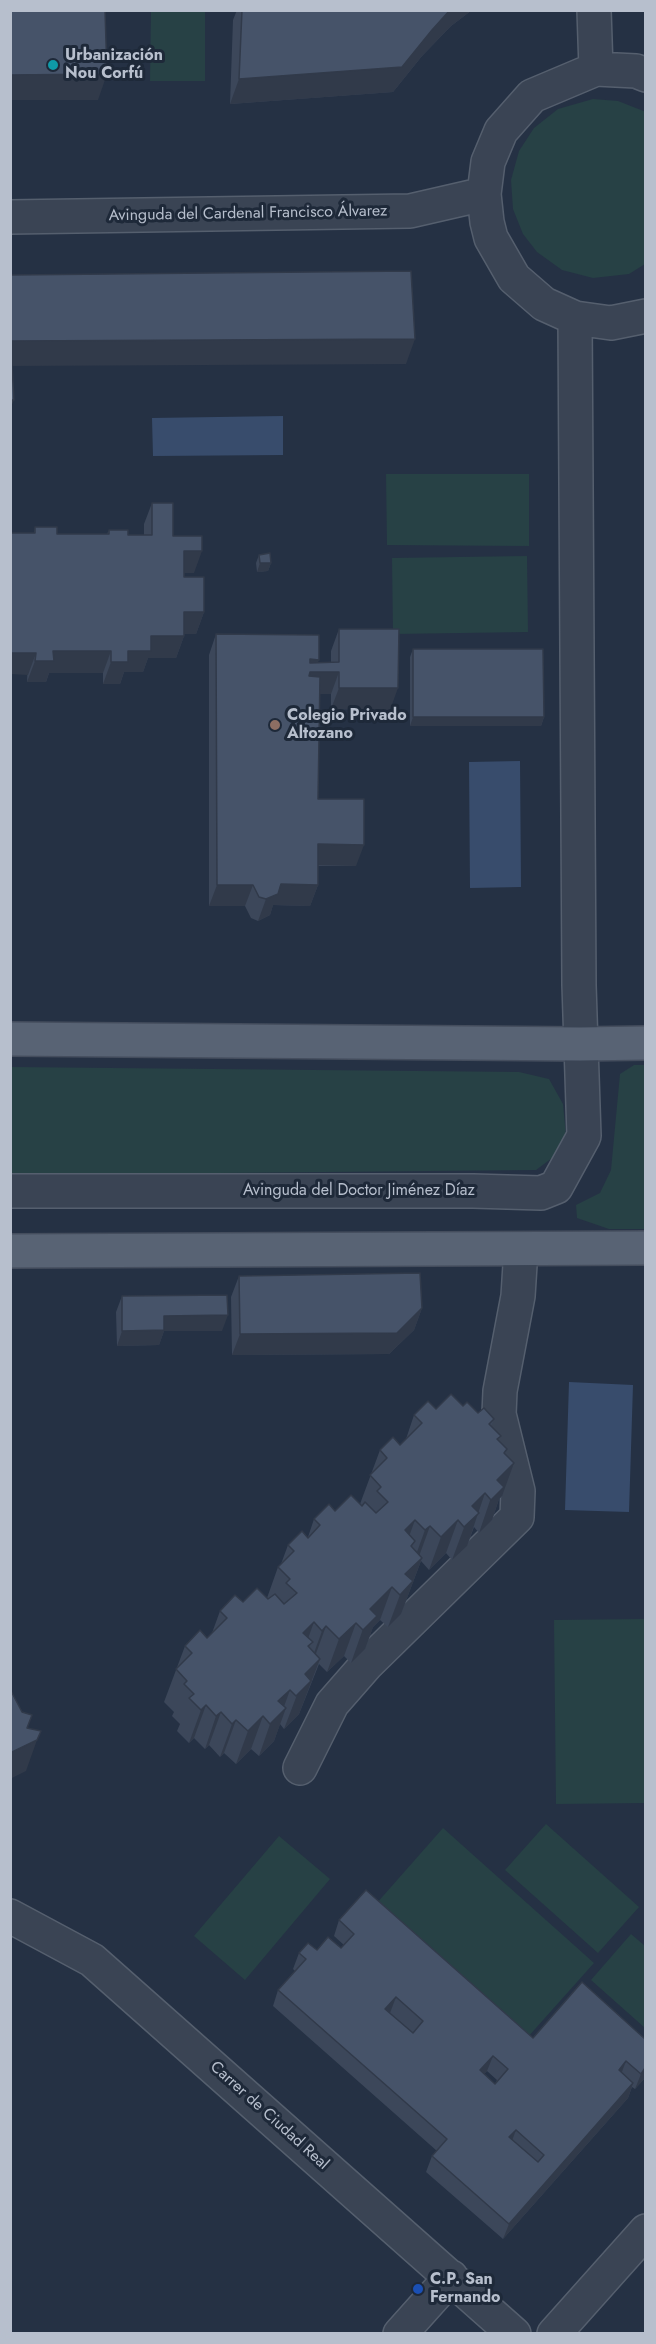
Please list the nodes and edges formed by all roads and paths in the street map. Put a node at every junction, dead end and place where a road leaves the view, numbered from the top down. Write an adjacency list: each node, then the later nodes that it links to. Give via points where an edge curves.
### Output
1 (594, 10): 2 (street)
2 (596, 69): 3 (street); 4 (street, via 532,96 501,131 488,162)
3 (645, 75)
4 (484, 194): 5 (street, Avinguda del Cardenal Francisco Álvarez, via 410,211); 7 (street, via 491,238 514,278 544,304)
5 (10, 217)
6 (645, 316): 7 (street, via 610,323)
7 (575, 318): 10 (street, Avinguda del Doctor Jiménez Díaz)
8 (10, 1039): 10 (main road)
9 (645, 1043): 10 (main road)
10 (580, 1044): 11 (street, Avinguda del Doctor Jiménez Díaz, via 584,1136 556,1187 542,1193)
11 (10, 1191)
12 (645, 1248): 13 (main road)
13 (521, 1249): 14 (main road); 15 (street, via 518,1296 499,1414 518,1491 517,1517 367,1664 332,1704)
14 (10, 1251)
15 (300, 1768)
16 (10, 1916): 18 (street, Carrer de Ciudad Real, via 92,1960)
17 (645, 2231): 21 (street)
18 (451, 2277): 19 (street); 20 (street, Carrer de Ciudad Real)
19 (400, 2334)
20 (514, 2334)
21 (554, 2334)

